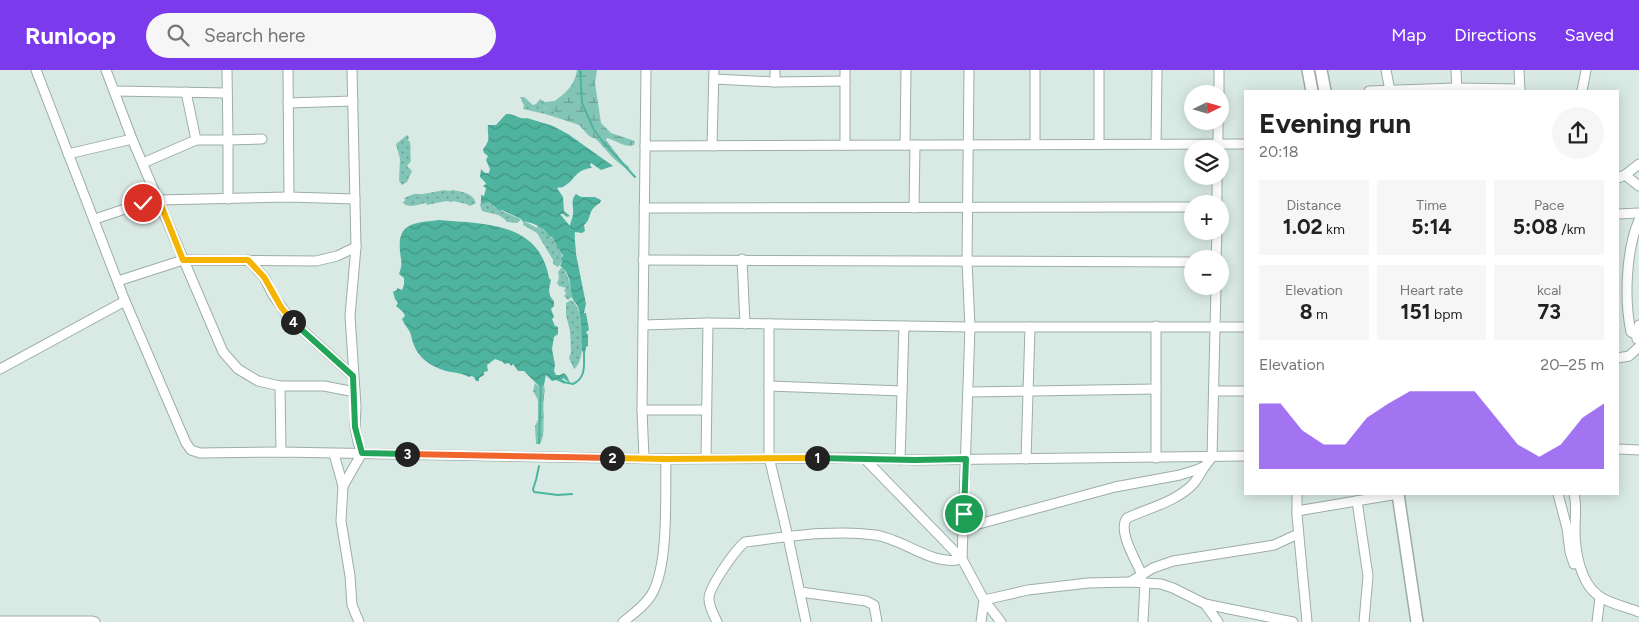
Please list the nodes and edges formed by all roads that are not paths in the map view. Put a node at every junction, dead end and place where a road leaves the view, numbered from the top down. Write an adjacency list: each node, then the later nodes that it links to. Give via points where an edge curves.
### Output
1 (36, 70): 52 (street)
2 (106, 70): 31 (street)
3 (227, 70): 33 (street)
4 (288, 70): 35 (street)
5 (352, 70): 34 (street)
6 (646, 70): 50 (street)
7 (775, 70): 23 (street)
8 (844, 70): 22 (street)
9 (906, 70): 45 (street)
10 (969, 70): 47 (street)
11 (1035, 70): 40 (street)
12 (1099, 70): 41 (street)
13 (1157, 70): 42 (street)
14 (1219, 70): 24 (street)
15 (1308, 70): 25 (main road)
16 (1321, 70): 26 (main road)
17 (1386, 70): 27 (street)
18 (1456, 70): 28 (street)
19 (1519, 70): 29 (street)
20 (1586, 70): 30 (street)
21 (714, 75): 23 (street); 51 (street)
22 (844, 81): 23 (street); 44 (street)
23 (775, 82)
24 (1219, 85)
25 (1312, 90)
26 (1325, 90)
27 (1390, 90): 28 (street)
28 (1456, 90): 29 (street)
29 (1520, 90)
30 (1582, 90)
31 (115, 91): 32 (street); 36 (street)
32 (186, 92): 33 (street); 38 (street)
33 (227, 93): 39 (street)
34 (353, 101): 35 (street); 59 (street)
35 (288, 103): 57 (street)
36 (132, 139): 52 (street); 53 (street)
37 (262, 139): 39 (street)
38 (196, 140): 39 (street); 53 (street)
39 (228, 140): 58 (street)
40 (1035, 144): 41 (street); 47 (street)
41 (1099, 144): 42 (street)
42 (1156, 144): 48 (street)
43 (1244, 144): 49 (street)
44 (845, 145): 45 (street); 51 (street)
45 (905, 145): 46 (street)
46 (915, 145): 47 (street); 63 (street)
47 (969, 145): 64 (street)
48 (1184, 145)
49 (1229, 145)
50 (644, 146): 51 (street); 62 (street)
51 (712, 146)
52 (68, 154): 67 (street)
53 (143, 162): 60 (street)
54 (1639, 164): 55 (street)
55 (1621, 176): 56 (street)
56 (1639, 186)
57 (289, 197): 58 (street); 59 (street)
58 (228, 199): 60 (street)
59 (355, 199): 69 (street)
60 (159, 200): 67 (street); 71 (street)
61 (1184, 207): 64 (street)
62 (644, 208): 63 (street); 73 (street)
63 (914, 208): 64 (street)
64 (968, 208): 74 (street)
65 (1639, 213): 66 (street)
66 (1619, 214)
67 (95, 219): 76 (street)
68 (1639, 220): 90 (street, via 1631,248 1627,290 1628,321)
69 (356, 247): 72 (street, via 316,261); 93 (street, via 350,316)
70 (742, 259): 73 (street); 74 (street); 80 (street)
71 (183, 260): 72 (street); 76 (street); 94 (street, via 223,352 248,376)
72 (248, 260): 93 (street, via 264,277 290,319)
73 (643, 260): 82 (street)
74 (967, 262): 75 (street); 87 (street)
75 (1184, 262)
76 (118, 281): 78 (street)
77 (1216, 295): 86 (street)
78 (126, 301): 92 (street); 107 (street, via 191,450 200,453)
79 (708, 323): 80 (street); 82 (street); 104 (street)
80 (745, 324): 81 (street)
81 (769, 324): 84 (street); 95 (street)
82 (643, 325): 103 (street)
83 (1639, 325): 90 (street)
84 (904, 326): 87 (street); 97 (street)
85 (1156, 326): 86 (street); 88 (street); 96 (street)
86 (1216, 326): 89 (street); 98 (street)
87 (970, 327): 88 (street); 101 (street)
88 (1030, 327): 102 (street)
89 (1244, 327)
90 (1637, 340): 91 (street, via 1629,356)
91 (1619, 358)
92 (0, 369)
93 (353, 376): 100 (street)
94 (280, 386): 100 (street, via 324,386); 107 (street)
95 (769, 386): 97 (street); 111 (street)
96 (1156, 389): 102 (street); 116 (street)
97 (902, 391): 120 (street)
98 (1214, 391): 99 (street); 112 (street)
99 (1244, 391)
100 (354, 392): 108 (street, via 355,427)
101 (968, 392): 102 (street); 118 (street)
102 (1028, 392): 119 (street)
103 (642, 410): 104 (street); 113 (street)
104 (706, 410): 114 (street)
105 (1619, 448): 106 (street)
106 (1639, 450)
107 (280, 452): 109 (street)
108 (362, 453): 109 (street); 113 (street); 122 (street)
109 (334, 454): 122 (street)
110 (1244, 456): 112 (street)
111 (768, 457): 114 (street); 115 (street); 132 (street)
112 (1212, 457): 116 (street); 121 (street)
113 (644, 458): 117 (street)
114 (706, 458): 117 (street)
115 (864, 458): 120 (street); 133 (street)
116 (1156, 458): 119 (street)
117 (666, 459): 144 (street, via 659,575 648,599)
118 (966, 459): 119 (street); 120 (street); 130 (street)
119 (1026, 459)
120 (900, 460)
121 (1205, 466): 130 (street); 134 (street, via 1190,487 1124,522 1124,534)
122 (343, 486): 143 (street, via 341,521 352,605)
123 (1297, 495): 129 (street)
124 (1392, 495): 128 (street)
125 (1398, 495): 155 (main road)
126 (1558, 495): 136 (street, via 1574,566 1584,584)
127 (1574, 495): 136 (street, via 1576,552 1580,569)
128 (1356, 501): 129 (street); 154 (street, via 1368,576)
129 (1297, 511): 131 (street)
130 (964, 528): 133 (street)
131 (1298, 534): 134 (street, via 1262,547 1174,561 1153,568); 153 (street)
132 (788, 537): 133 (street, via 840,533 876,535 945,561); 135 (street); 145 (street, via 745,542 740,546 710,591 708,599)
133 (962, 559): 137 (street)
134 (1144, 579): 137 (street, via 1028,590); 138 (street, via 1173,588); 150 (street)
135 (800, 592): 146 (street); 147 (street, via 866,600 874,605)
136 (1597, 595): 139 (street); 156 (street)
137 (984, 600): 148 (street); 149 (street)
138 (1205, 604): 151 (street); 152 (street)
139 (1639, 612)
140 (0, 621): 141 (street)
141 (30, 621): 142 (street)
142 (95, 622)
143 (359, 622)
144 (623, 622)
145 (717, 622)
146 (806, 622)
147 (877, 622)
148 (982, 622)
149 (1001, 622)
150 (1143, 622)
151 (1217, 622)
152 (1292, 622)
153 (1307, 622)
154 (1364, 622)
155 (1417, 622)
156 (1597, 622)

